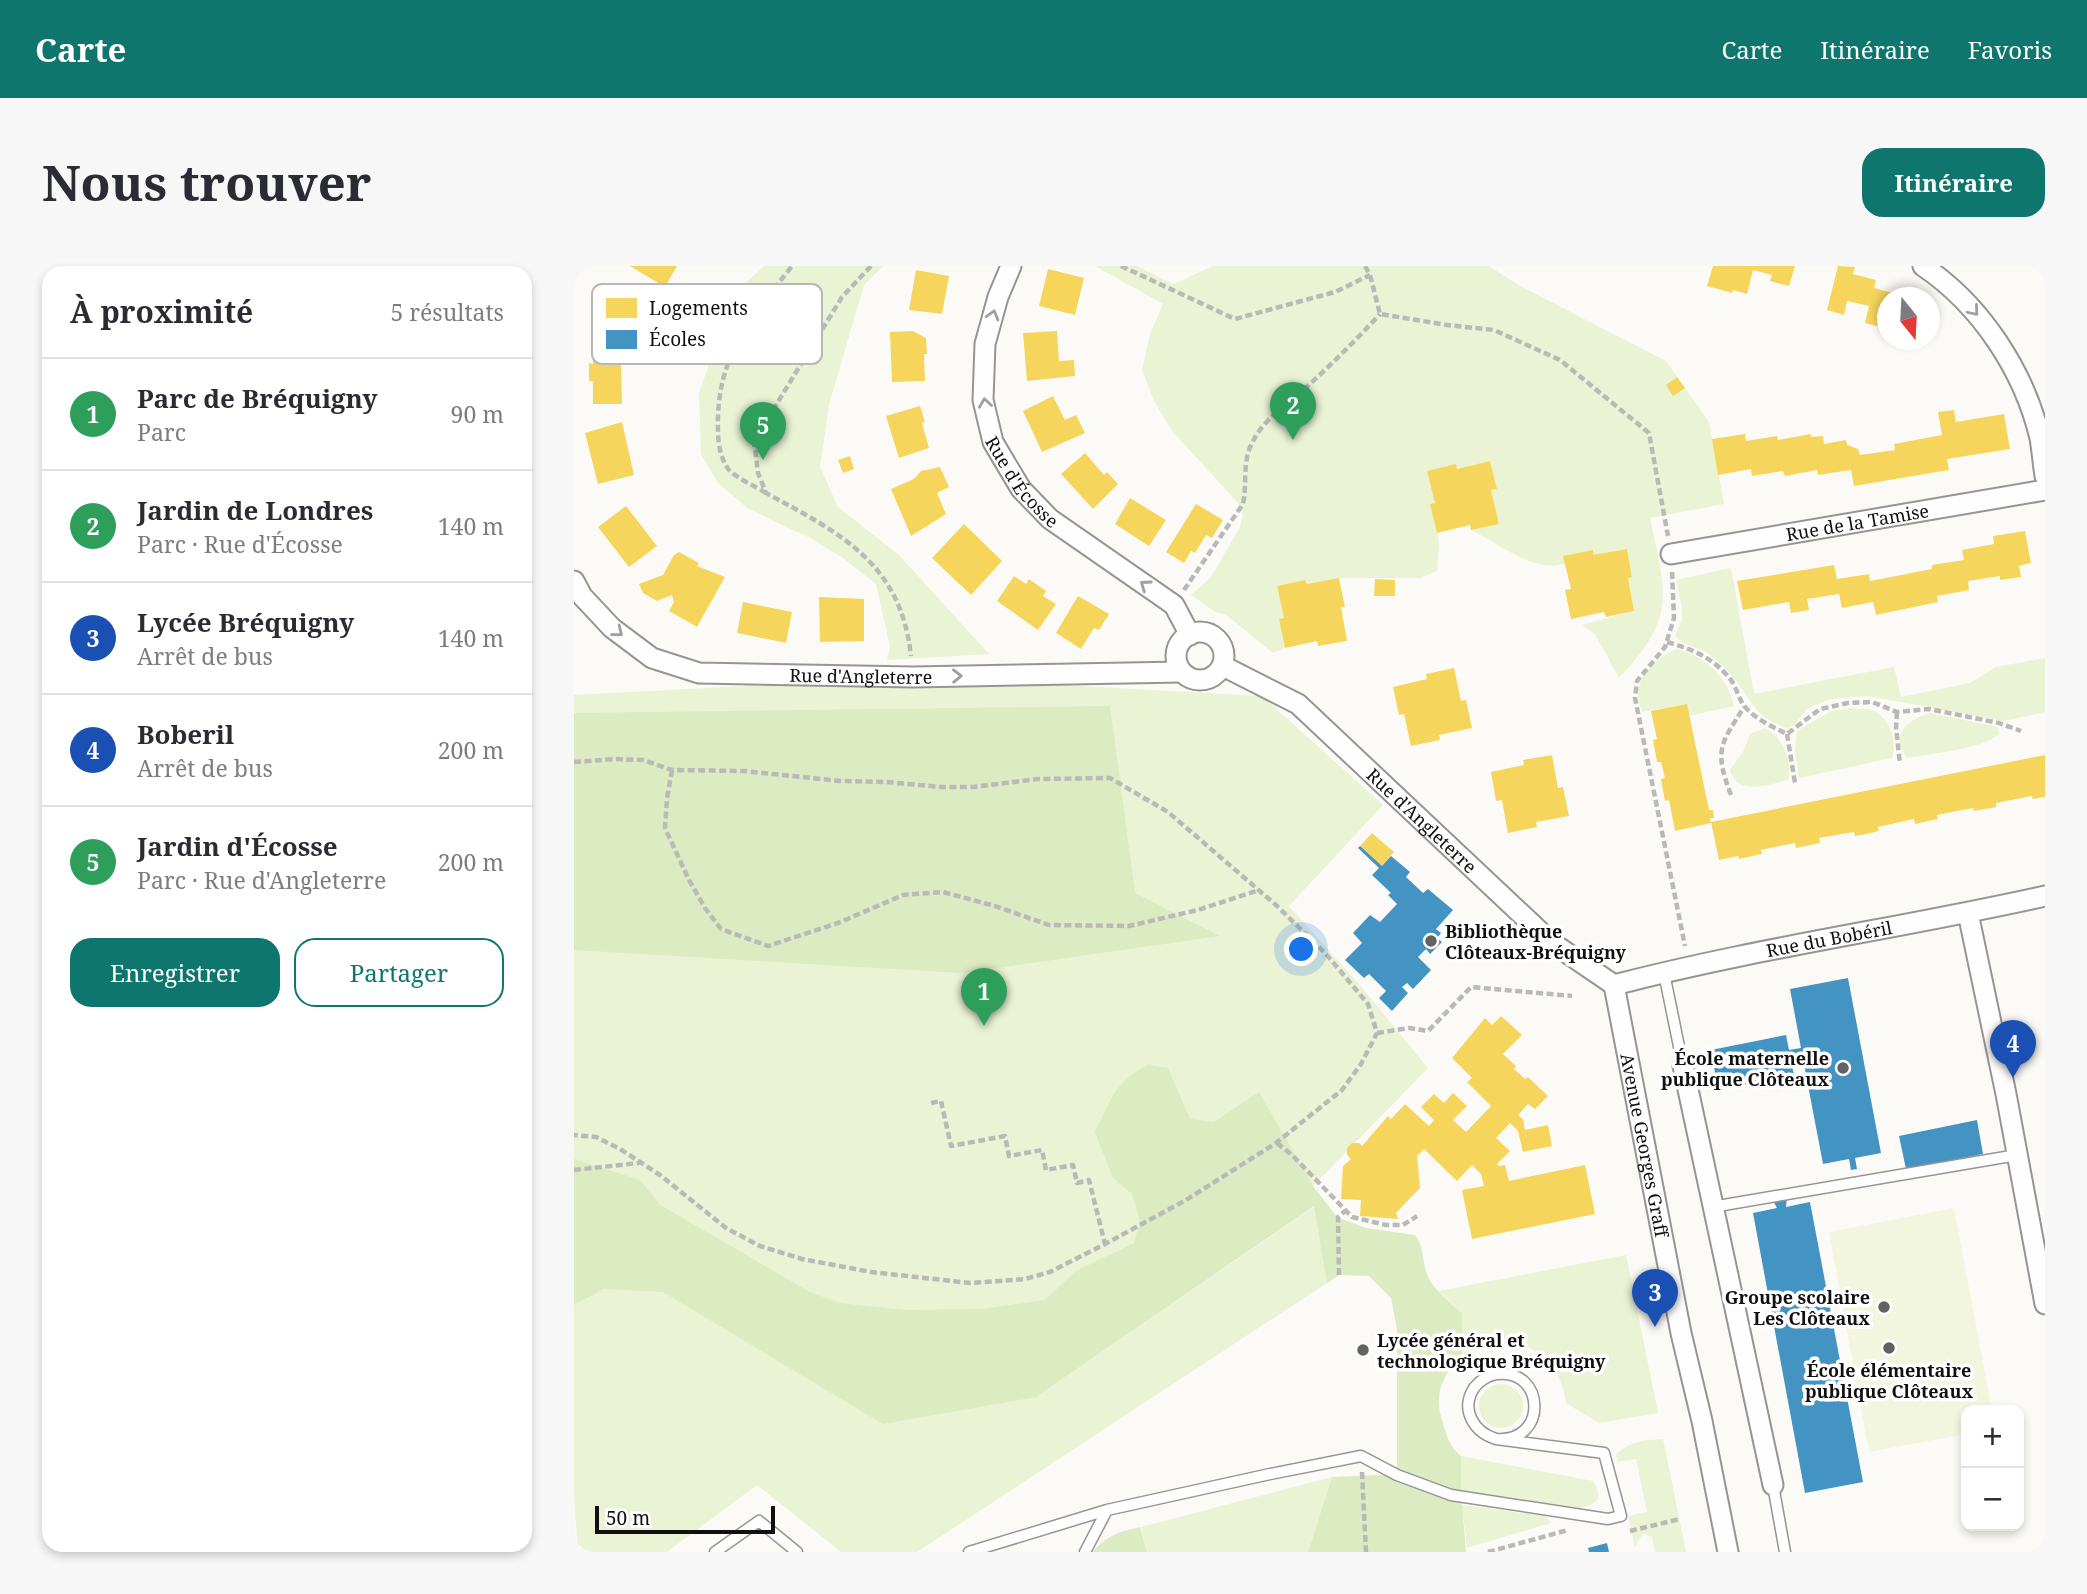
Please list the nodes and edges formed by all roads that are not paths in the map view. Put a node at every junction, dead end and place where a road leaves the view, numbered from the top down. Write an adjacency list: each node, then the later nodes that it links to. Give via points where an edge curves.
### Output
1 (1011, 266): 7 (street, Rue d'Écosse, one-way to 1, via 1174,605 1050,519 1021,489 993,442 983,400 985,344)
2 (1923, 266): 3 (street, one-way to 3, via 1974,310 2017,375 2039,438)
3 (2045, 475)
4 (2045, 489): 5 (street, Rue de la Tamise)
5 (1671, 554)
6 (574, 581): 9 (street, Rue d'Angleterre, one-way to 9, via 612,628 652,658 699,673 913,677)
7 (1189, 635): 8 (street, via 1199,632 1217,639 1223,647); 9 (street, via 1176,655)
8 (1223, 666): 9 (street, via 1209,679 1189,678); 13 (street, Rue d'Angleterre, via 1298,704 1551,942)
9 (1182, 672)
10 (2045, 896): 11 (street, Rue du Bobéril)
11 (1968, 913): 12 (street, Rue du Bobéril); 15 (street)
12 (1664, 973): 13 (street, Rue du Bobéril); 14 (lane)
13 (1614, 985): 25 (street, Avenue Georges Graff)
14 (1683, 1066): 16 (street)
15 (2017, 1155): 16 (lane); 17 (street)
16 (1712, 1207): 19 (street)
17 (2045, 1304)
18 (1496, 1439): 18 (lane, via 1485,1436 1471,1419 1470,1397 1483,1379 1505,1374 1530,1390 1534,1414 1520,1434); 20 (lane, via 1604,1453 1620,1516 1608,1519 1451,1495 1361,1456)
19 (1773, 1485): 26 (lane)
20 (1107, 1510): 23 (lane); 24 (lane)
21 (715, 1552): 22 (lane, via 759,1521)
22 (797, 1552)
23 (969, 1552)
24 (1085, 1552)
25 (1728, 1552)
26 (1785, 1552)

